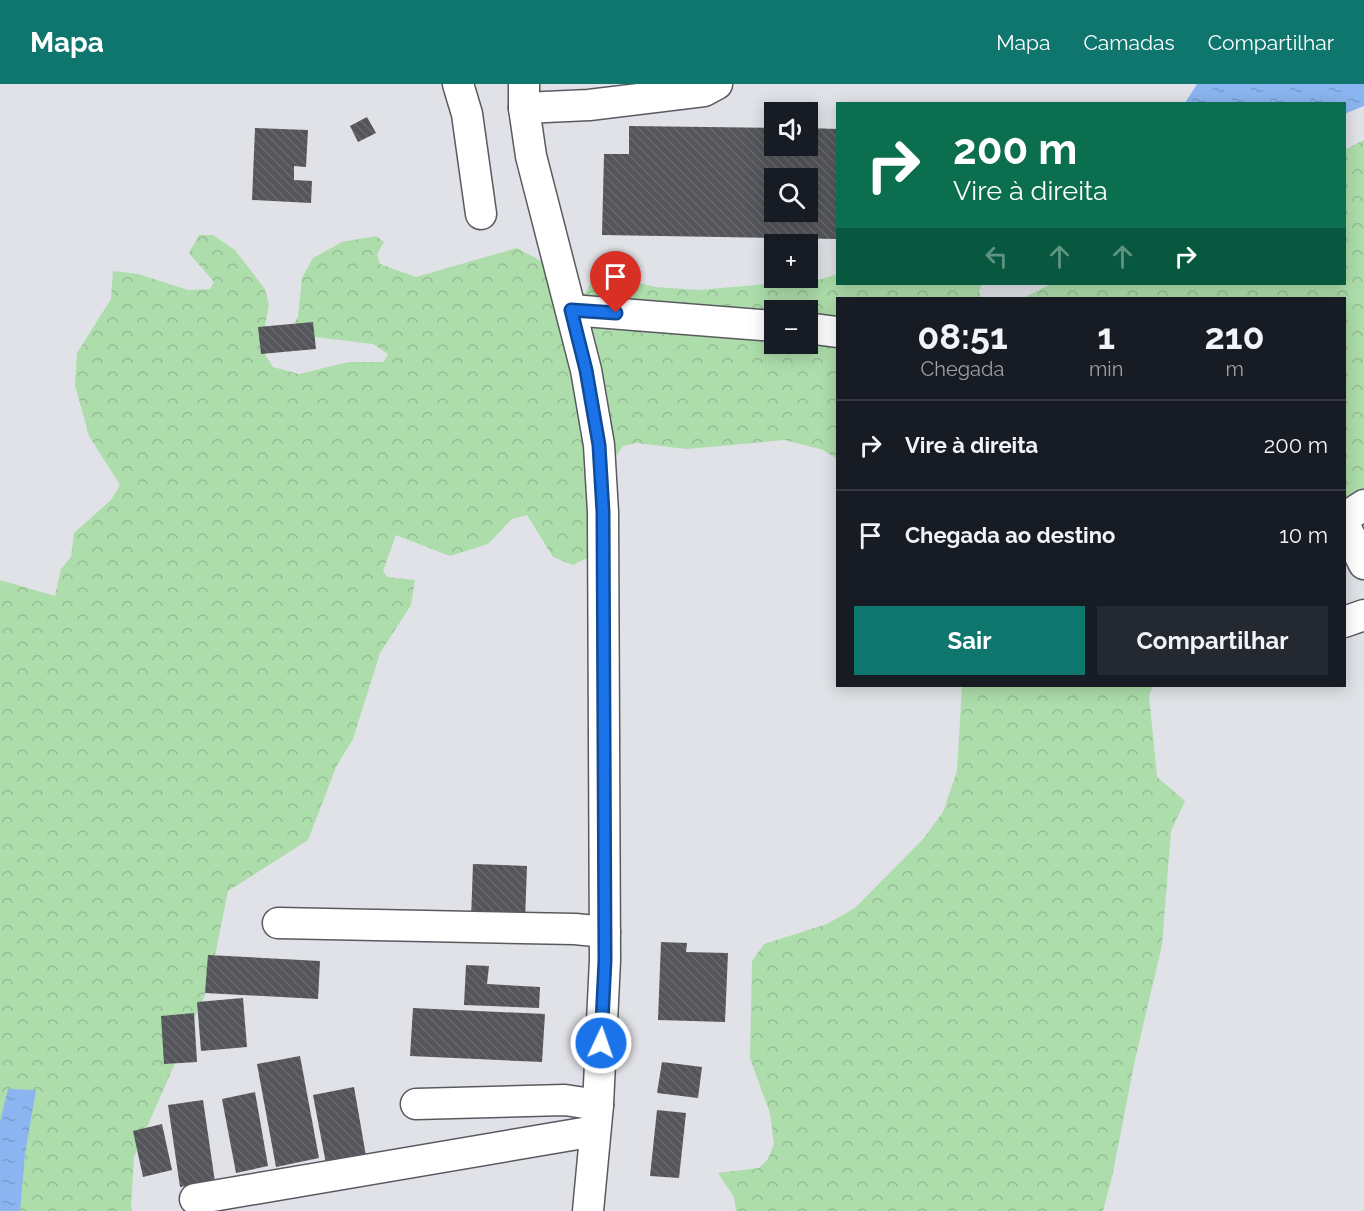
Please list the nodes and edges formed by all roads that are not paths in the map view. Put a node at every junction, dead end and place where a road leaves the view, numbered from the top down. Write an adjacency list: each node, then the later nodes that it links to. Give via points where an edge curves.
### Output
1 (458, 84): 5 (street, via 467,114)
2 (717, 84): 3 (street, via 704,91)
3 (589, 95): 4 (street)
4 (524, 96): 6 (street, via 531,156)
5 (481, 214)
6 (571, 310): 7 (street); 17 (street, via 599,445 603,512)
7 (764, 325)
8 (818, 329): 9 (street)
9 (836, 332)
10 (1364, 505): 11 (street)
11 (1346, 517)
12 (1346, 528): 13 (street)
13 (1364, 564)
14 (1364, 615): 15 (street)
15 (1346, 621)
16 (278, 922): 17 (street)
17 (605, 932): 19 (street)
18 (416, 1104): 19 (street, via 566,1100)
19 (596, 1118): 20 (street); 21 (street)
20 (195, 1199)
21 (588, 1211)

